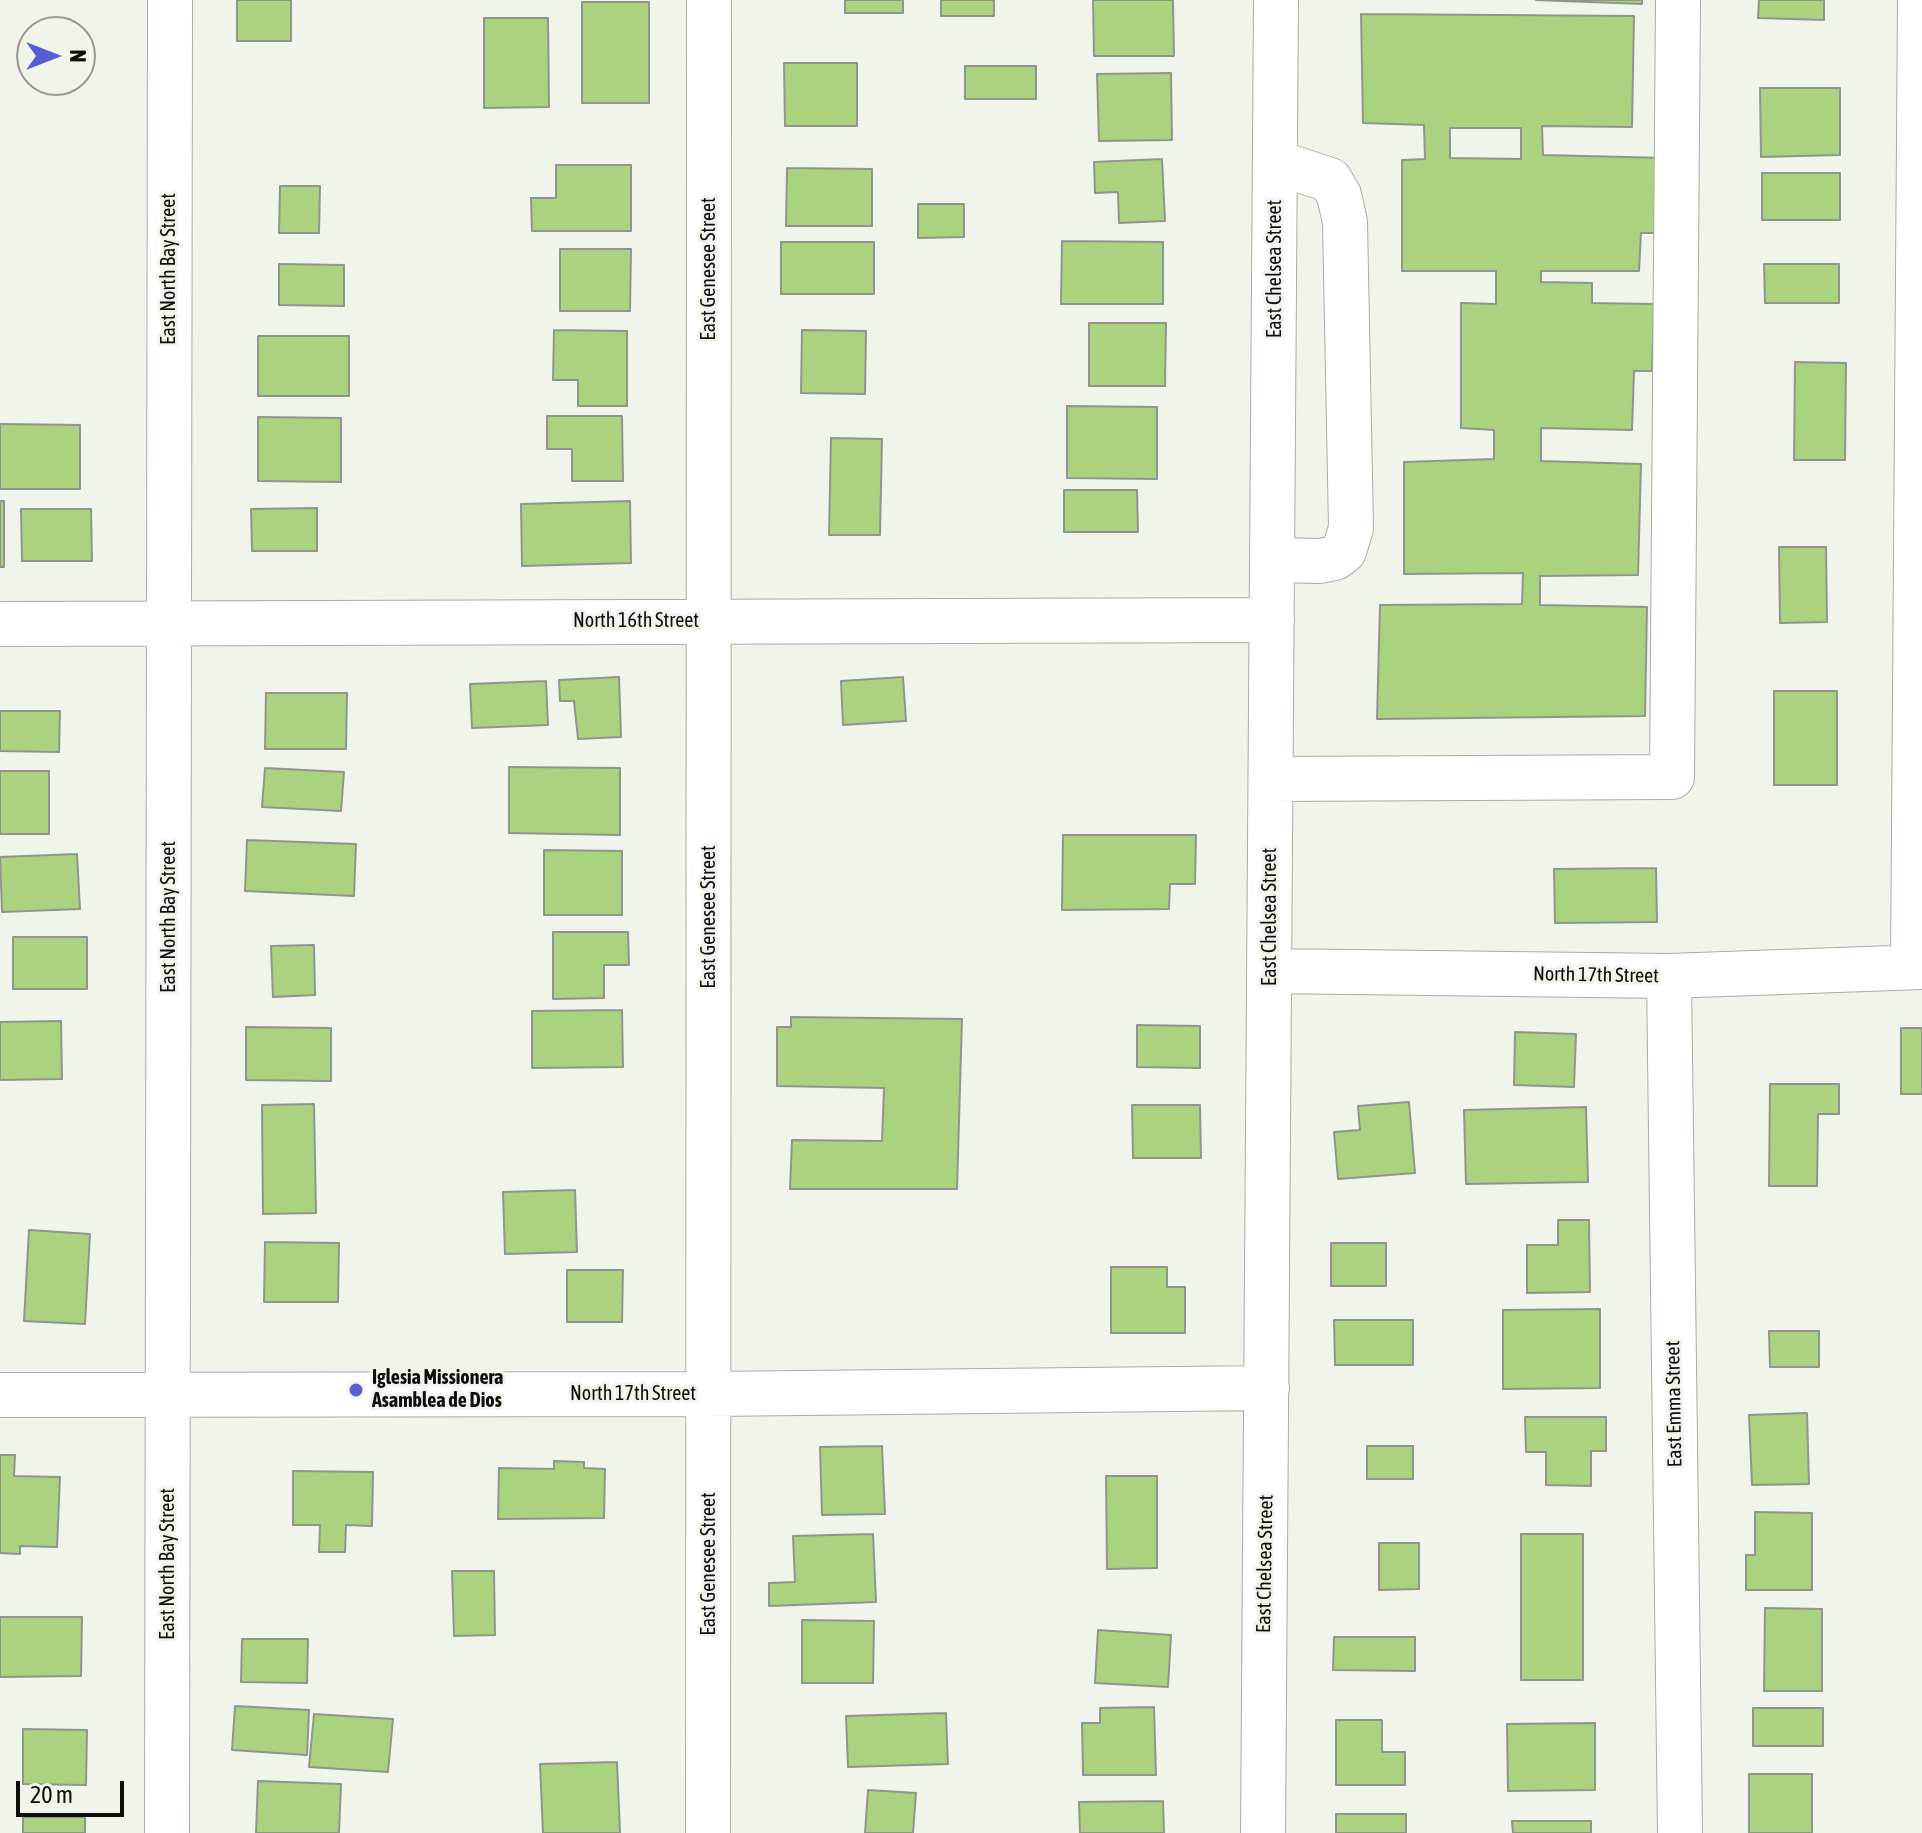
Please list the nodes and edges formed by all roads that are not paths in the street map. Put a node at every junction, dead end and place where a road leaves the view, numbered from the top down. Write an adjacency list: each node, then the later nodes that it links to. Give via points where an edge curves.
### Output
1 (170, 0): 11 (street, East North Bay Street)
2 (709, 0): 8 (street, East Genesee Street)
3 (1276, 0): 6 (street, East Chelsea Street)
4 (1678, 0): 12 (street, via 1672,777)
5 (1920, 0): 13 (street)
6 (1275, 162): 7 (street, East Chelsea Street); 7 (street, via 1330,180 1345,222 1351,528 1344,551 1335,558)
7 (1273, 560): 9 (street, East Chelsea Street)
8 (709, 620): 9 (street, North 16th Street); 11 (street, North 16th Street); 18 (street, East Genesee Street)
9 (1272, 620): 12 (street, East Chelsea Street)
10 (0, 624): 11 (street, North 16th Street)
11 (169, 624): 17 (street, East North Bay Street)
12 (1271, 779): 14 (street, East Chelsea Street)
13 (1917, 967): 15 (street, North 17th Street)
14 (1270, 971): 15 (street, North 17th Street); 16 (street, East Chelsea Street)
15 (1669, 976): 23 (street, East Emma Street)
16 (1267, 1388): 18 (street, North 17th Street); 22 (street, East Chelsea Street)
17 (168, 1394): 18 (street, North 17th Street); 19 (street, North 17th Street); 20 (street, East North Bay Street)
18 (709, 1394): 21 (street, East Genesee Street)
19 (0, 1395)
20 (167, 1833)
21 (708, 1833)
22 (1263, 1833)
23 (1680, 1833)

